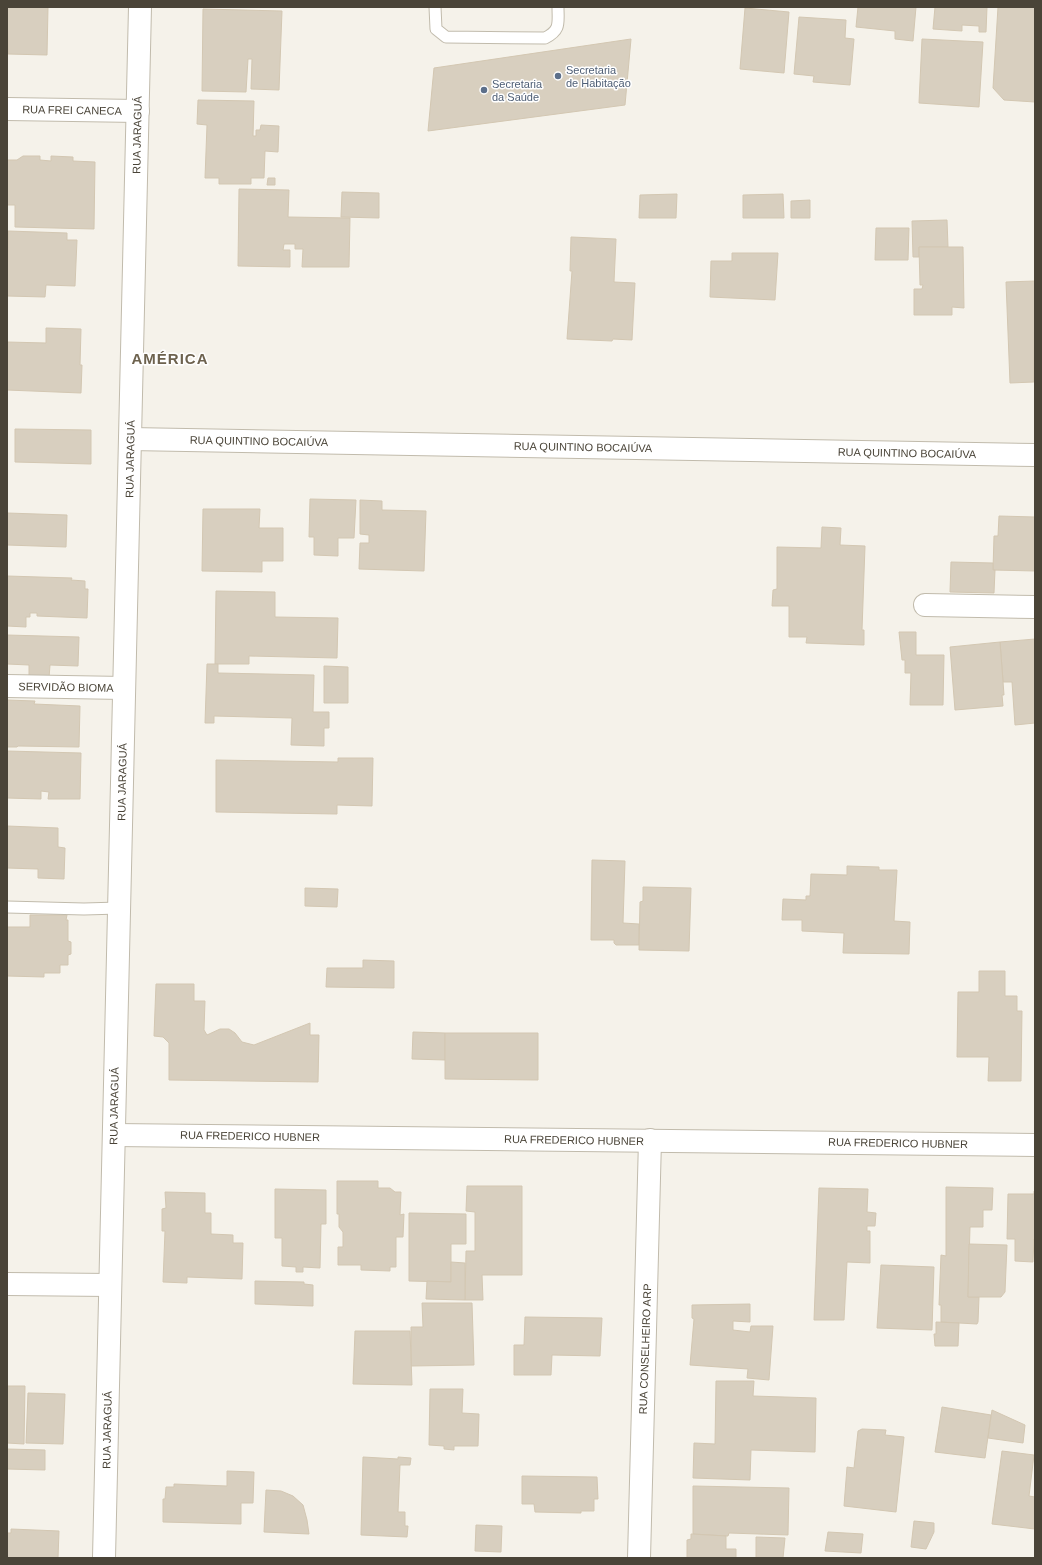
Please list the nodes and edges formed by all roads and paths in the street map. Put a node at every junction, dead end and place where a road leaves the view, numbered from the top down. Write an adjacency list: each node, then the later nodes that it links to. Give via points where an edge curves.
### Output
1 (140, 7): 5 (street, RUA JARAGUÁ)
2 (435, 7): 3 (lane, via 436,29 446,37 537,38 544,38 556,30)
3 (558, 7)
4 (7, 109): 5 (street, RUA FREI CANECA)
5 (138, 111): 6 (street, RUA JARAGUÁ)
6 (130, 439): 7 (street, RUA QUINTINO BOCAIÚVA); 11 (street, RUA JARAGUÁ)
7 (1035, 455)
8 (925, 605): 9 (street)
9 (1035, 607)
10 (7, 686): 11 (street, SERVIDÃO BIOMA)
11 (124, 688): 13 (street, RUA JARAGUÁ)
12 (7, 907): 13 (lane)
13 (119, 908): 14 (street, RUA JARAGUÁ)
14 (114, 1134): 15 (street, RUA FREDERICO HUBNER); 18 (street, RUA JARAGUÁ)
15 (650, 1140): 16 (street, RUA FREDERICO HUBNER); 20 (street, RUA CONSELHEIRO ARP)
16 (1035, 1145)
17 (7, 1284): 18 (street)
18 (110, 1285): 19 (street, RUA JARAGUÁ)
19 (104, 1558)
20 (639, 1558)

